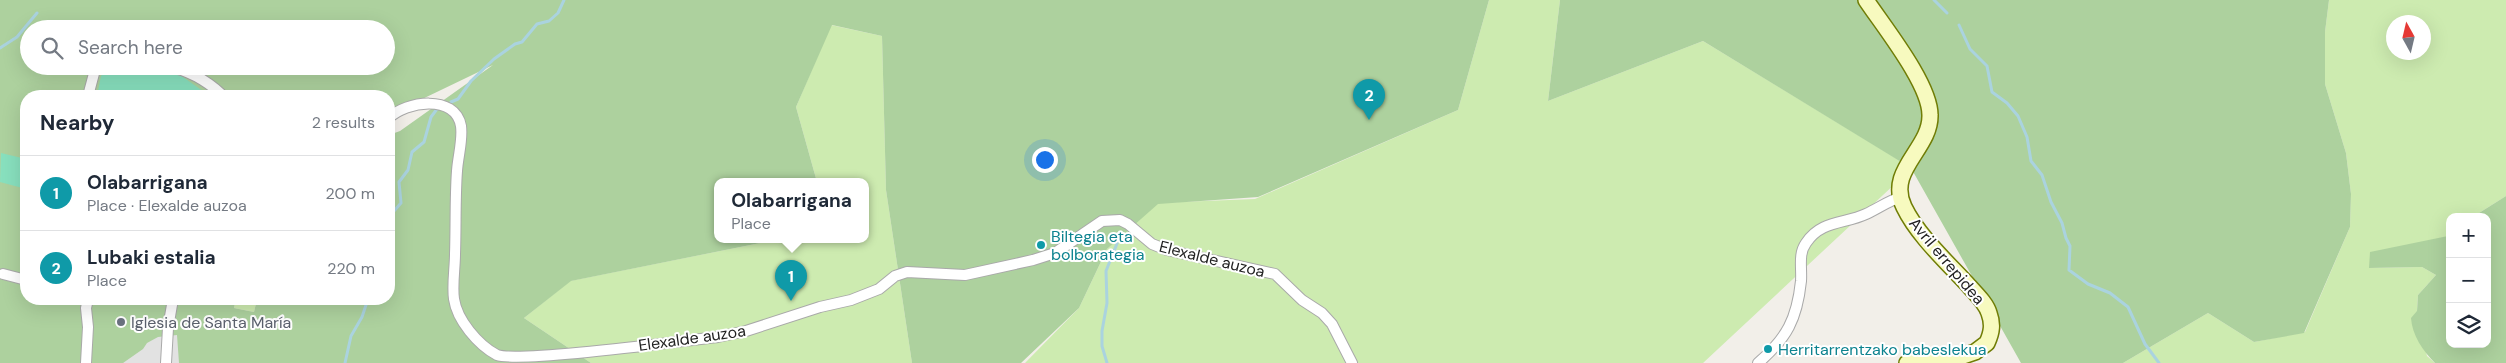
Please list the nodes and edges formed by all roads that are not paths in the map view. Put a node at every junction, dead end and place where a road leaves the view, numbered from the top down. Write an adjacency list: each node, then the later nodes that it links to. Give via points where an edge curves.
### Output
1 (1866, 0): 7 (street, via 1908,63 1930,106 1928,127 1901,176)
2 (94, 75): 4 (street)
3 (194, 75): 5 (street)
4 (90, 90)
5 (215, 90)
6 (395, 111): 14 (street, Elexalde auzoa, via 427,103 444,106 455,112 460,123 454,299 465,324 481,343 506,358 540,358 746,331 851,300 879,289 906,272 965,275 1033,260 1055,253 1102,221 1120,220 1152,244 1167,250 1275,274 1332,324)
7 (1901, 197): 15 (street, via 1855,218 1828,224 1804,244 1797,306 1787,333); 16 (street, Avril errepidea, via 1916,225 1986,306 1992,327 1988,343 1970,354)
8 (3, 274): 9 (street)
9 (20, 278)
10 (87, 305): 12 (street)
11 (172, 305): 13 (street)
12 (86, 363)
13 (166, 363)
14 (1352, 363)
15 (1758, 363)
16 (1907, 363)

